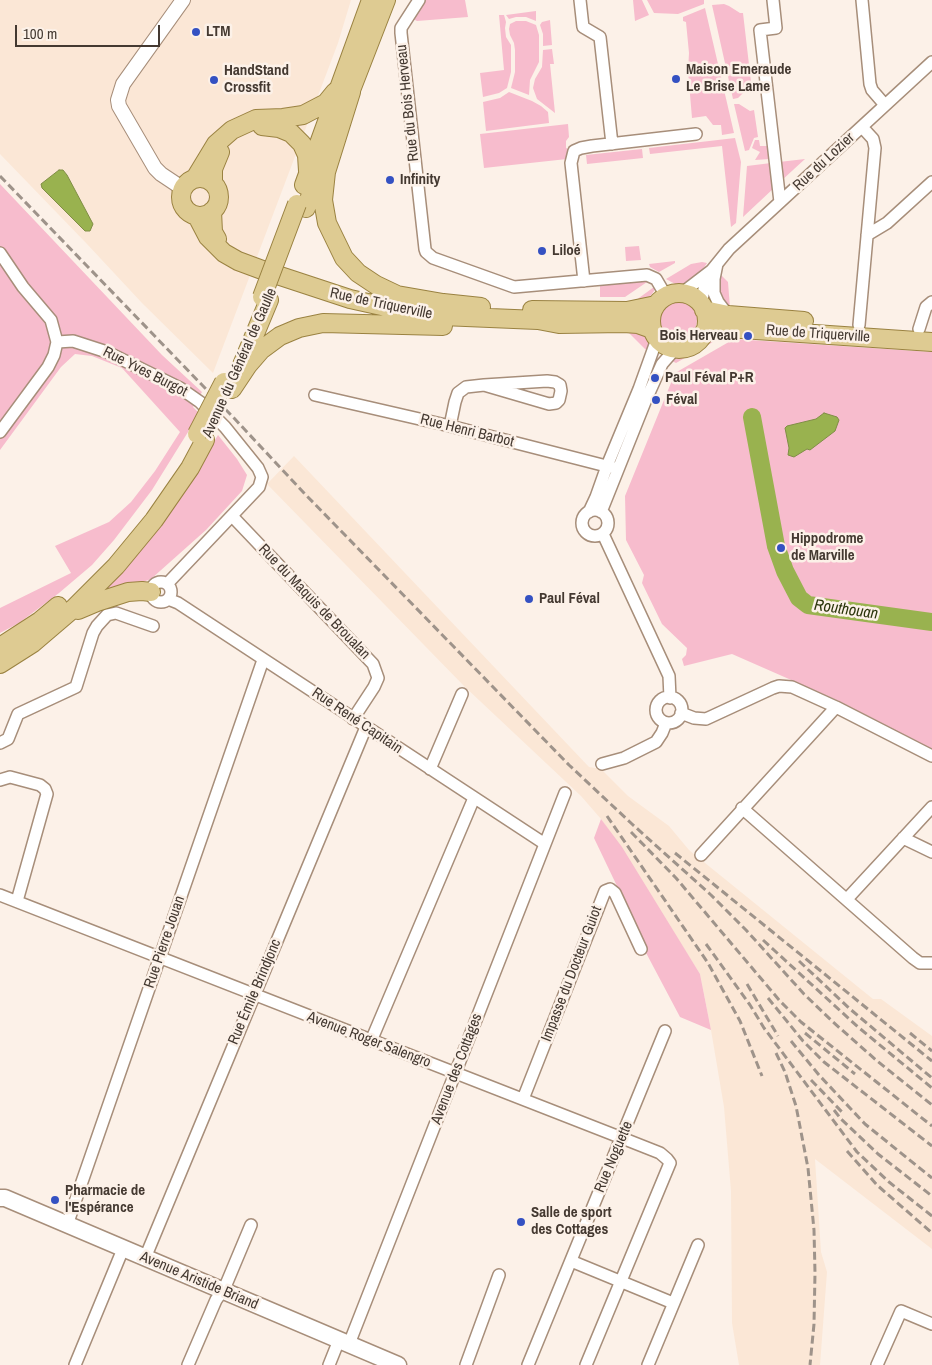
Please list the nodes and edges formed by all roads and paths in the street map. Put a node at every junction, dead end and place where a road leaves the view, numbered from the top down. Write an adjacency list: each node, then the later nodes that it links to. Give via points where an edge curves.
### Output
1 (183, 0): 16 (street, via 123,84 118,100 155,168 161,174)
2 (370, 0): 9 (main road, Avenue du Général de Gaulle)
3 (386, 0): 9 (main road, Avenue du Général de Gaulle)
4 (419, 0): 23 (street, Rue du Bois Herveau, via 401,33 425,249 434,258 514,287)
5 (580, 0): 13 (street, via 583,27 600,37)
6 (773, 0): 17 (street, via 776,28 760,30)
7 (862, 0): 10 (street, via 870,84)
8 (932, 62): 10 (street, Rue du Lozier)
9 (347, 84): 14 (main road, Avenue du Général de Gaulle); 16 (main road, via 318,109 303,115 256,119 232,130 216,144); 18 (main road, Avenue du Général de Gaulle); 27 (main road, via 326,172 323,200 327,223 344,258 358,273 397,295)
10 (885, 105): 11 (street, Rue du Lozier)
11 (862, 127): 17 (street, Rue du Lozier); 20 (street, via 876,148)
12 (696, 134): 13 (street)
13 (612, 144): 23 (street, via 581,148 571,158)
14 (308, 174): 16 (main road, via 307,155 302,144 291,133 266,126 244,132 229,142); 18 (main road, Avenue du Général de Gaulle)
15 (932, 182): 20 (street, via 887,223)
16 (197, 183): 19 (main road, via 219,194 216,206); 19 (main road, via 180,200 186,210)
17 (780, 202): 22 (street, Rue du Lozier)
18 (302, 206): 37 (main road, Avenue du Général de Gaulle, bridge)
19 (205, 214): 27 (main road, Rue de Triquerville, via 217,239 240,256 324,286 433,310); 29 (main road, Rue de Triquerville, via 208,236 224,253 331,294 433,315)
20 (867, 235): 30 (street)
21 (0, 254): 34 (street, via 51,320)
22 (714, 267): 24 (street, Rue du Lozier); 26 (street, Rue du Lozier, via 704,289); 28 (street, via 714,293)
23 (584, 281): 24 (street, Rue du Bois Herveau, via 647,275 656,279)
24 (668, 298): 26 (main road, via 692,296); 27 (main road, Rue de Triquerville, via 627,311); 33 (main road, via 652,314)
25 (932, 302): 31 (street, via 926,308)
26 (703, 307): 28 (main road, Rue de Triquerville); 32 (main road)
27 (513, 310)
28 (728, 315): 30 (main road, Rue de Triquerville)
29 (559, 324): 33 (main road, Rue de Triquerville, via 638,324); 37 (main road, via 315,325 299,328 270,342)
30 (859, 325): 31 (main road, Rue de Triquerville)
31 (925, 330)
32 (704, 332): 35 (main road, Rue de Triquerville, via 727,328); 36 (main road, via 693,344)
33 (655, 334): 36 (main road, via 668,346); 43 (street)
34 (57, 342): 41 (street, via 48,367); 46 (street, Rue Yves Burgot, via 73,342 107,352 180,388 200,402 225,427 262,477 259,488)
35 (932, 342)
36 (676, 348): 43 (street, via 662,364)
37 (228, 385): 42 (main road, Avenue du Général de Gaulle)
38 (484, 385): 38 (street, via 547,381 560,385 561,391 559,400 549,404); 40 (street, via 466,387 458,393)
39 (315, 395): 40 (street, Rue Henri Barbot)
40 (450, 426): 43 (street, Rue Henri Barbot)
41 (0, 432)
42 (201, 437): 51 (main road, Avenue du Général de Gaulle, via 190,468 154,520 97,586); 53 (main road, Avenue du Général de Gaulle, via 109,560 40,621)
43 (612, 467): 44 (street); 45 (street)
44 (589, 512): 45 (street); 47 (street, via 583,518 583,530 592,537)
45 (601, 512): 47 (street, via 608,522)
46 (232, 516): 48 (street, Rue Yves Burgot); 60 (street, Rue du Maquis de Broualan, via 373,664 378,678)
47 (603, 534): 57 (street, via 669,676)
48 (167, 584): 49 (street, via 158,582); 50 (street, via 170,590)
49 (151, 592): 50 (street, via 158,601); 51 (main road, via 128,592)
50 (168, 599): 54 (street, Rue René Capitain)
51 (64, 617): 55 (main road, Avenue du Général de Gaulle, via 33,643)
52 (153, 626): 63 (street, via 116,614 107,615 93,633 76,687 18,714 8,739)
53 (0, 647)
54 (264, 660): 60 (street, Rue René Capitain); 80 (street, Rue Pierre Jouan)
55 (0, 664)
56 (462, 694): 66 (street)
57 (670, 698): 59 (street, via 680,704); 61 (street, via 658,702 656,710 658,718)
58 (836, 707): 59 (street, via 792,687 779,686 706,719); 64 (street); 71 (street)
59 (681, 714): 61 (street, via 677,721)
60 (353, 718): 62 (street, Rue René Capitain)
61 (666, 723): 65 (street, via 656,742 624,758)
62 (366, 727): 66 (street, Rue René Capitain); 82 (street, Rue Émile Brindjonc)
63 (0, 743)
64 (932, 756)
65 (602, 764)
66 (430, 769): 69 (street, Rue René Capitain)
67 (0, 780): 78 (street, via 10,777 40,785 47,794)
68 (565, 793): 73 (street, Avenue des Cottages)
69 (474, 798): 73 (street, Rue René Capitain); 84 (street)
70 (932, 807): 72 (street)
71 (742, 808): 75 (street); 77 (street)
72 (903, 838): 74 (street); 77 (street)
73 (545, 844): 85 (street, Avenue des Cottages)
74 (932, 852)
75 (701, 855)
76 (0, 895): 78 (street, Avenue Roger Salengro)
77 (847, 899): 81 (street, via 913,958 920,963)
78 (17, 901): 80 (street, Avenue Roger Salengro)
79 (641, 949): 86 (street, Impasse du Docteur Guiot, via 615,893 610,889 605,891)
80 (159, 958): 82 (street, Avenue Roger Salengro); 89 (street, Rue Pierre Jouan)
81 (932, 962)
82 (254, 994): 84 (street, Avenue Roger Salengro); 93 (street, Rue Émile Brindjonc)
83 (665, 1032): 87 (street, Rue Noguette)
84 (371, 1041): 85 (street, Avenue Roger Salengro)
85 (455, 1073): 86 (street, Avenue Roger Salengro); 100 (street, Avenue des Cottages)
86 (523, 1099): 87 (street, Avenue Roger Salengro)
87 (622, 1138): 94 (street, Rue Noguette); 96 (street, Avenue Roger Salengro, via 660,1153 670,1163)
88 (0, 1198): 89 (main road, Avenue Aristide Briand)
89 (67, 1225): 92 (main road, Avenue Aristide Briand)
90 (251, 1225): 97 (street)
91 (698, 1244): 98 (street)
92 (123, 1248): 93 (main road, Avenue Aristide Briand); 101 (street)
93 (145, 1258): 97 (main road, Avenue Aristide Briand)
94 (571, 1261): 96 (street); 106 (street, Rue Noguette)
95 (499, 1276): 105 (street)
96 (621, 1281): 98 (street); 107 (street)
97 (222, 1290): 100 (main road, Avenue Aristide Briand); 102 (street)
98 (673, 1303): 108 (street)
99 (932, 1324): 109 (street, via 901,1310)
100 (344, 1342): 103 (street, Avenue des Cottages); 104 (main road, Avenue Aristide Briand)
101 (75, 1365)
102 (188, 1365)
103 (329, 1365)
104 (398, 1365)
105 (466, 1365)
106 (528, 1365)
107 (586, 1365)
108 (648, 1365)
109 (877, 1365)

